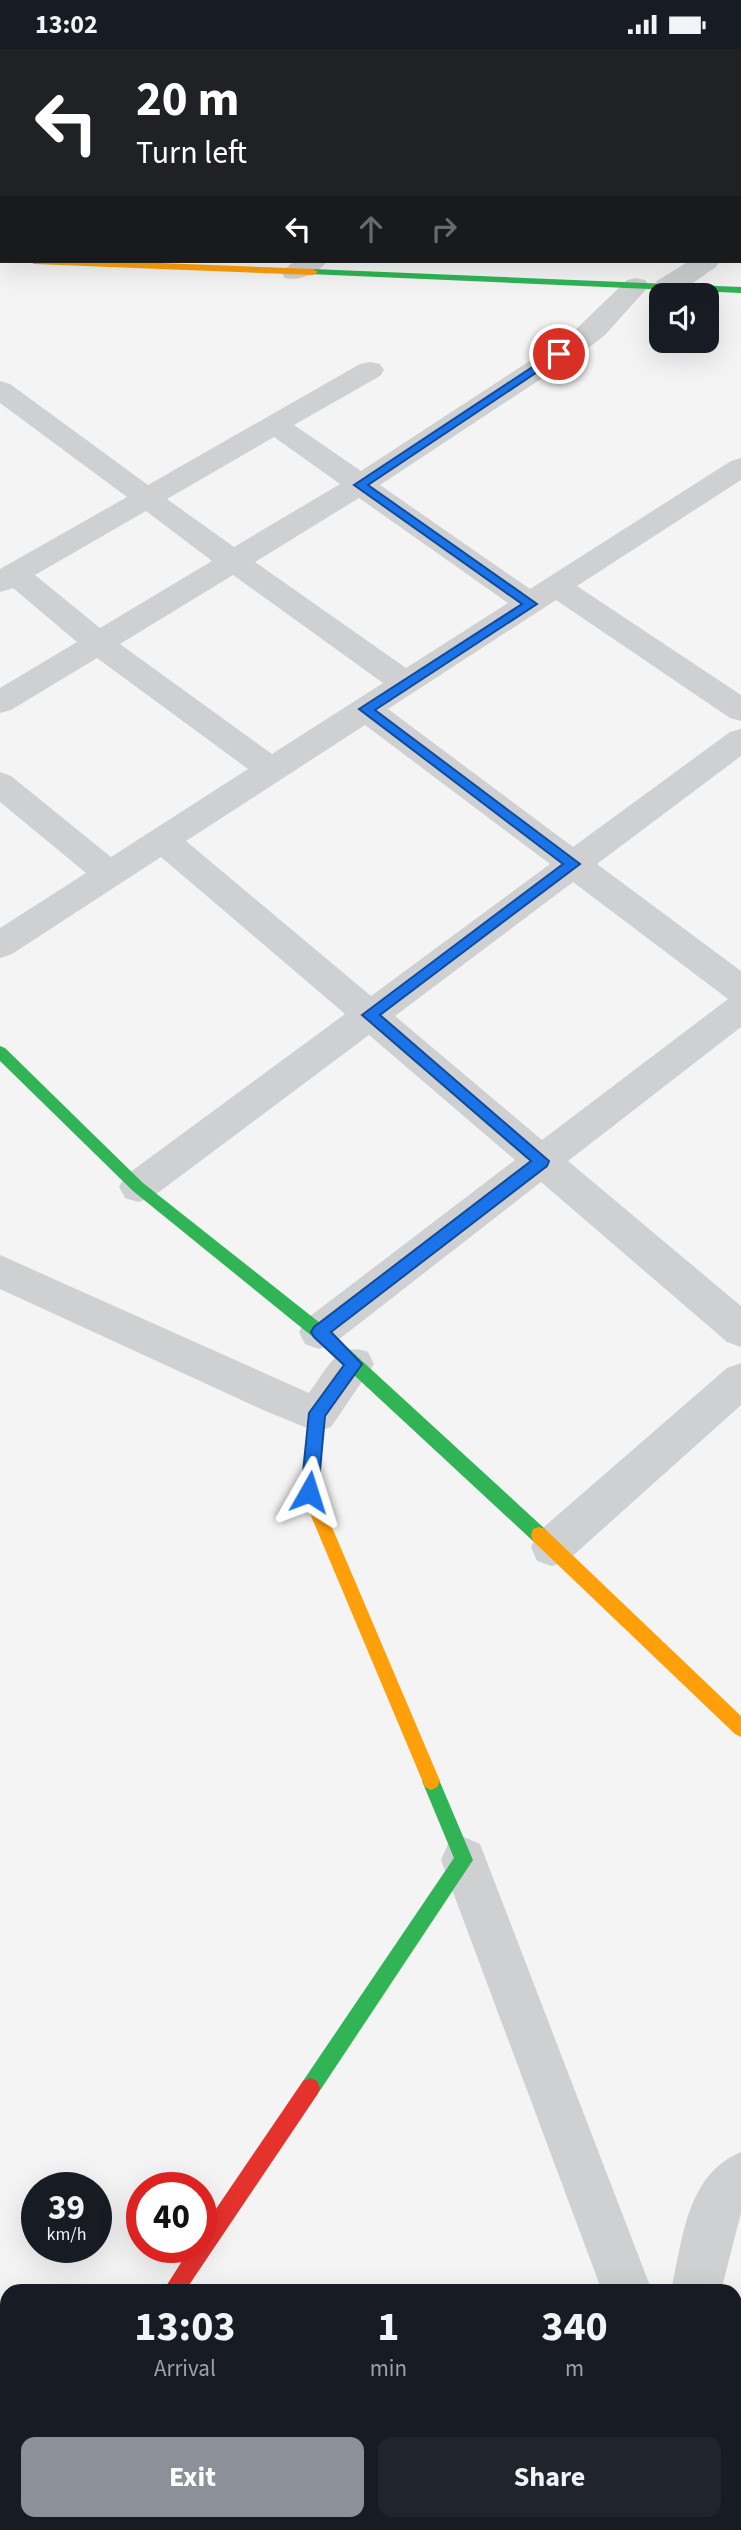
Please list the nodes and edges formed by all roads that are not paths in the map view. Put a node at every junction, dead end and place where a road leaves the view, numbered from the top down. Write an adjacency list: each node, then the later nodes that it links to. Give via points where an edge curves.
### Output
1 (142, 263): 3 (street)
2 (704, 263): 4 (street)
3 (304, 266): 5 (street)
4 (672, 283)
5 (636, 286): 6 (street); 13 (street, via 581,340)
6 (649, 286)
7 (719, 289): 8 (street)
8 (741, 290)
9 (370, 370): 11 (street)
10 (0, 390): 14 (street)
11 (275, 425): 13 (street); 14 (street)
12 (734, 481): 18 (street)
13 (360, 485): 16 (street); 19 (street)
14 (147, 498): 16 (street); 17 (street)
15 (0, 546): 17 (street)
16 (233, 561): 20 (street); 21 (street)
17 (14, 574): 20 (street)
18 (557, 587): 19 (street); 24 (street)
19 (530, 604): 21 (street)
20 (98, 643): 22 (street); 26 (street)
21 (406, 684): 23 (street)
22 (0, 702)
23 (366, 709): 26 (street); 29 (street)
24 (741, 710)
25 (741, 740): 29 (street)
26 (272, 770): 28 (street)
27 (0, 784): 30 (street)
28 (163, 840): 30 (street); 34 (street)
29 (573, 864): 32 (street); 34 (street)
30 (110, 874): 31 (street)
31 (0, 945)
32 (741, 990)
33 (741, 1008): 36 (street)
34 (370, 1015): 36 (street); 37 (street)
35 (0, 1052): 37 (street)
36 (541, 1161): 39 (street); 40 (street)
37 (138, 1187): 40 (street)
38 (0, 1271): 43 (street)
39 (741, 1330)
40 (319, 1332): 41 (street)
41 (354, 1364): 43 (street); 44 (street)
42 (741, 1380): 44 (street)
43 (317, 1413): 46 (street, via 309,1492)
44 (552, 1547): 45 (street)
45 (741, 1728)
46 (464, 1860): 48 (street); 49 (street)
47 (741, 2176): 50 (street, via 717,2203)
48 (178, 2284)
49 (624, 2284)
50 (698, 2284)

